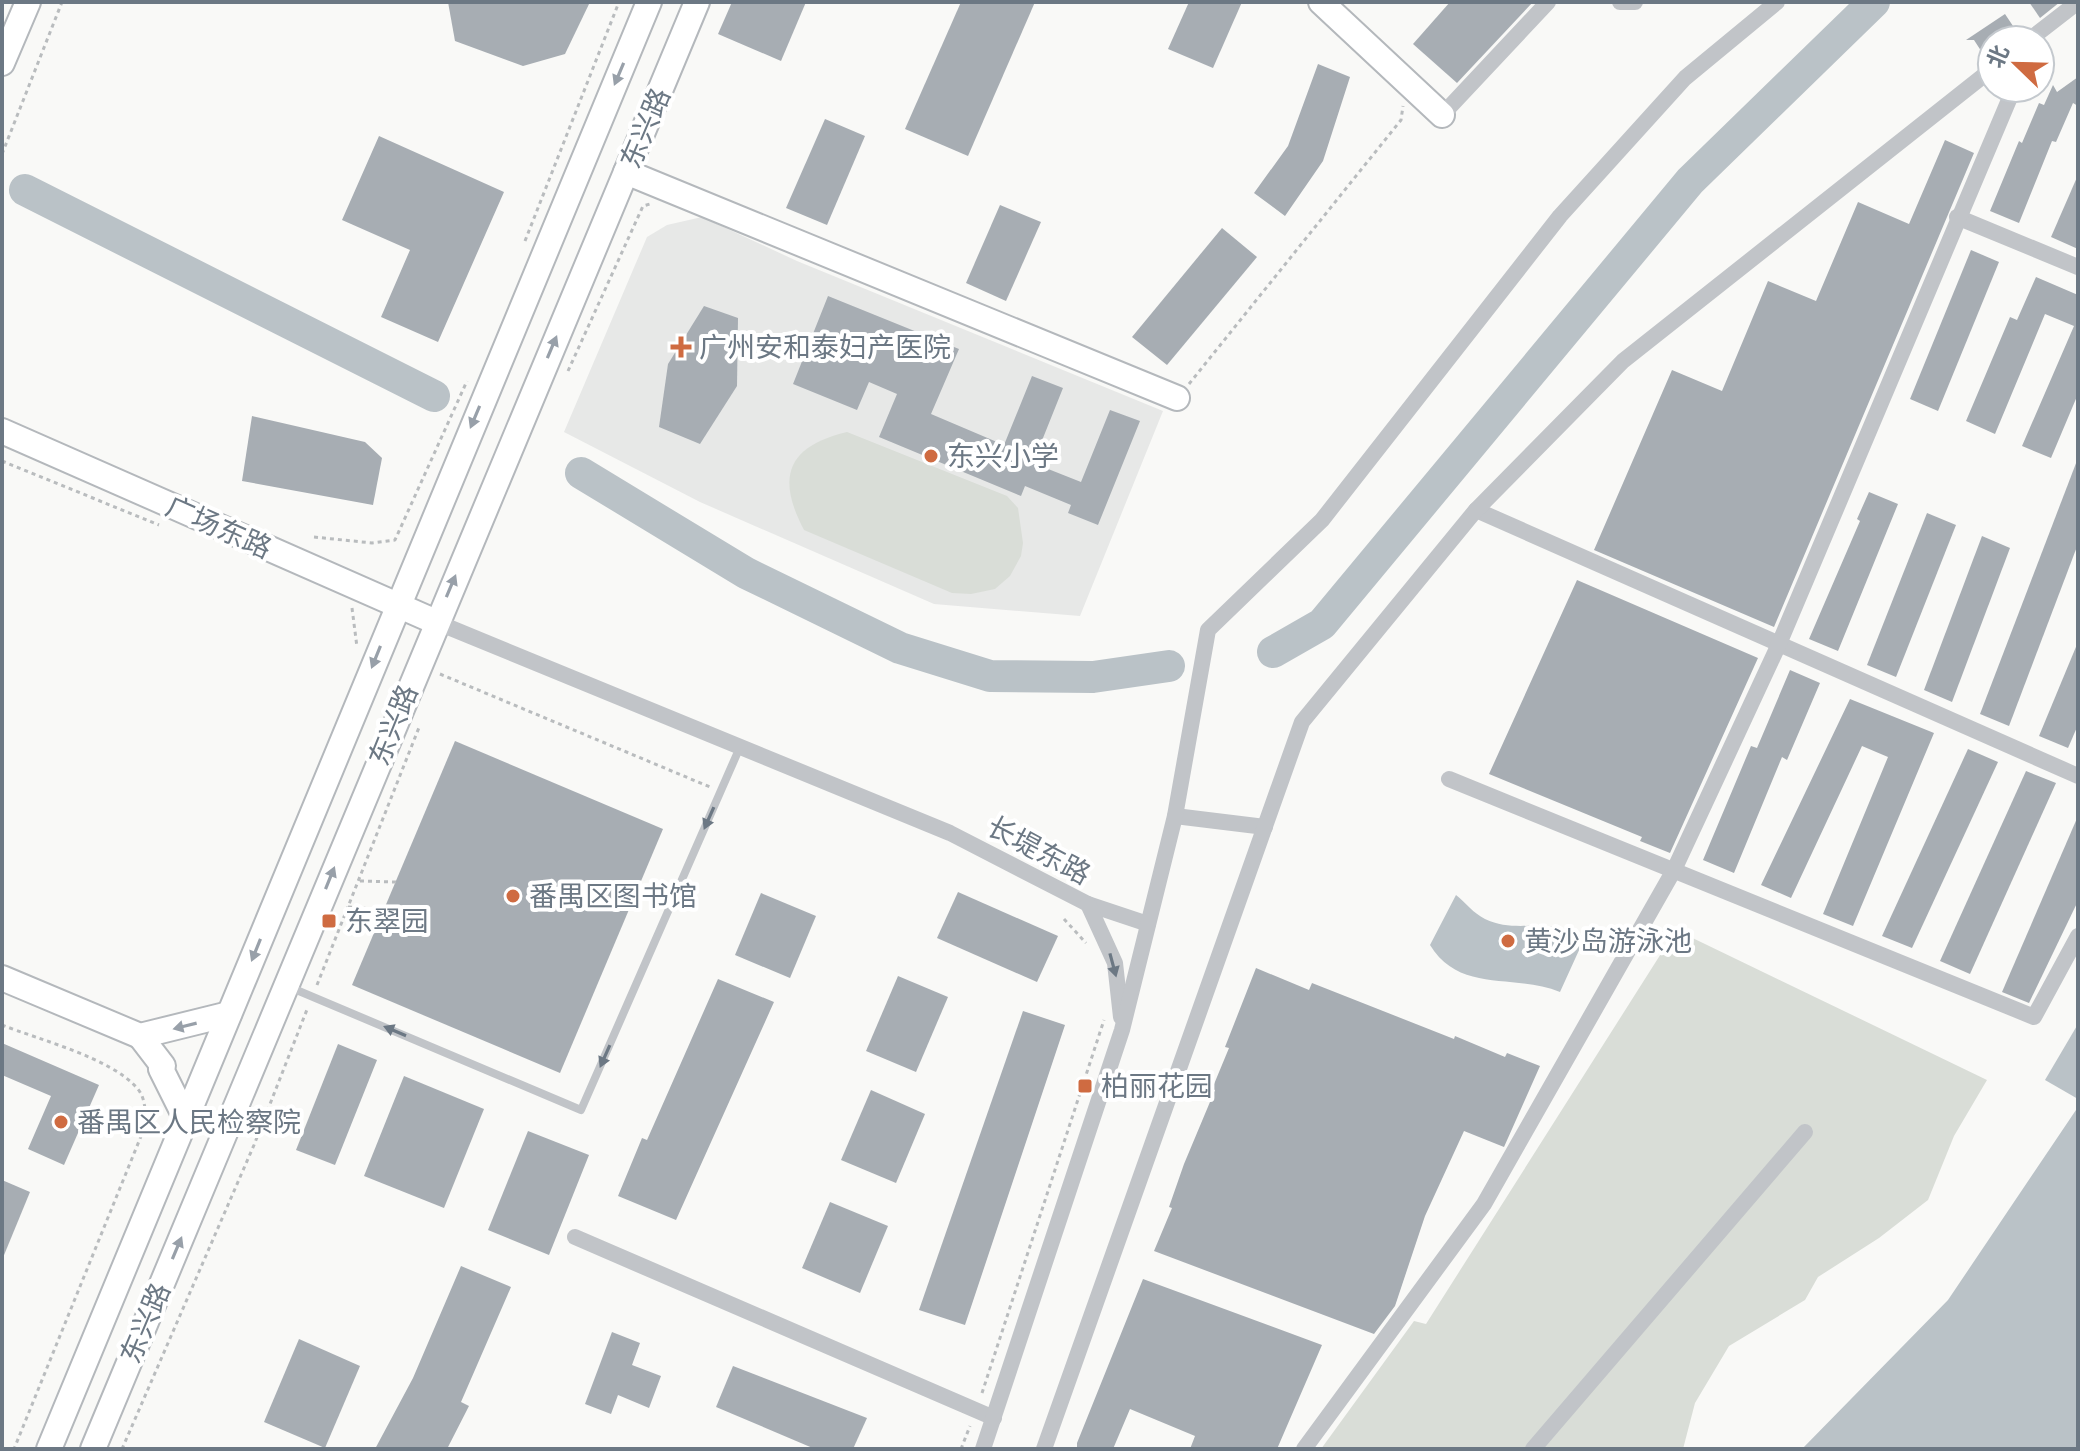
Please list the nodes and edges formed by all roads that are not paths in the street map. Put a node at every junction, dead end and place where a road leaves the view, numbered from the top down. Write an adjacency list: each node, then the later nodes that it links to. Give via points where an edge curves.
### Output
1 (28, 2): 11 (main road)
2 (649, 2): 21 (main road, 东兴路, one-way to 21)
3 (697, 2): 15 (main road, 东兴路)
4 (1321, 2): 14 (main road)
5 (1548, 2): 14 (street)
6 (1620, 2): 7 (street)
7 (1635, 2)
8 (1777, 2): 27 (street, via 1685,78 1560,216 1322,520 1208,630)
9 (2078, 2): 10 (street)
10 (2051, 24)
11 (2, 63)
12 (1976, 82): 20 (street, via 1623,361)
13 (2007, 104): 16 (street)
14 (1442, 115)
15 (626, 172): 18 (main road); 22 (main road, 东兴路, one-way to 15)
16 (1957, 217): 17 (street); 23 (street)
17 (2078, 267)
18 (1182, 392)
19 (2, 431): 21 (main road, 广场东路)
20 (1476, 510): 23 (street); 28 (street, via 1302,722)
21 (397, 605): 22 (main road, 广场东路); 35 (main road, 东兴路, one-way to 35)
22 (436, 622): 24 (street, 长堤东路); 34 (main road, 东兴路, one-way to 22)
23 (1779, 644): 25 (street); 29 (street)
24 (740, 747): 30 (street, 长堤东路, via 950,833); 34 (lane, one-way to 34, via 581,1110)
25 (2078, 776)
26 (1449, 779): 29 (street)
27 (1175, 816): 28 (street); 31 (street)
28 (1265, 827): 45 (street)
29 (1674, 870): 32 (street, via 2034,1017); 46 (street, via 1484,1204)
30 (1088, 904): 31 (street); 36 (street, 长堤东路, one-way to 36, via 1115,963)
31 (1148, 924): 36 (street)
32 (2078, 936)
33 (2, 978): 37 (main road)
34 (286, 985): 43 (main road, 东兴路, one-way to 34)
35 (229, 1014): 37 (main road, one-way to 37); 38 (main road, 东兴路)
36 (1122, 1030): 41 (street, 长堤东路)
37 (140, 1036): 38 (main road, via 163,1066)
38 (186, 1119): 42 (main road, 东兴路)
39 (1805, 1132): 47 (street)
40 (575, 1237): 41 (street)
41 (994, 1418): 44 (street, 长堤东路)
42 (49, 1449)
43 (93, 1449)
44 (983, 1449)
45 (1044, 1449)
46 (1304, 1449)
47 (1533, 1449)

